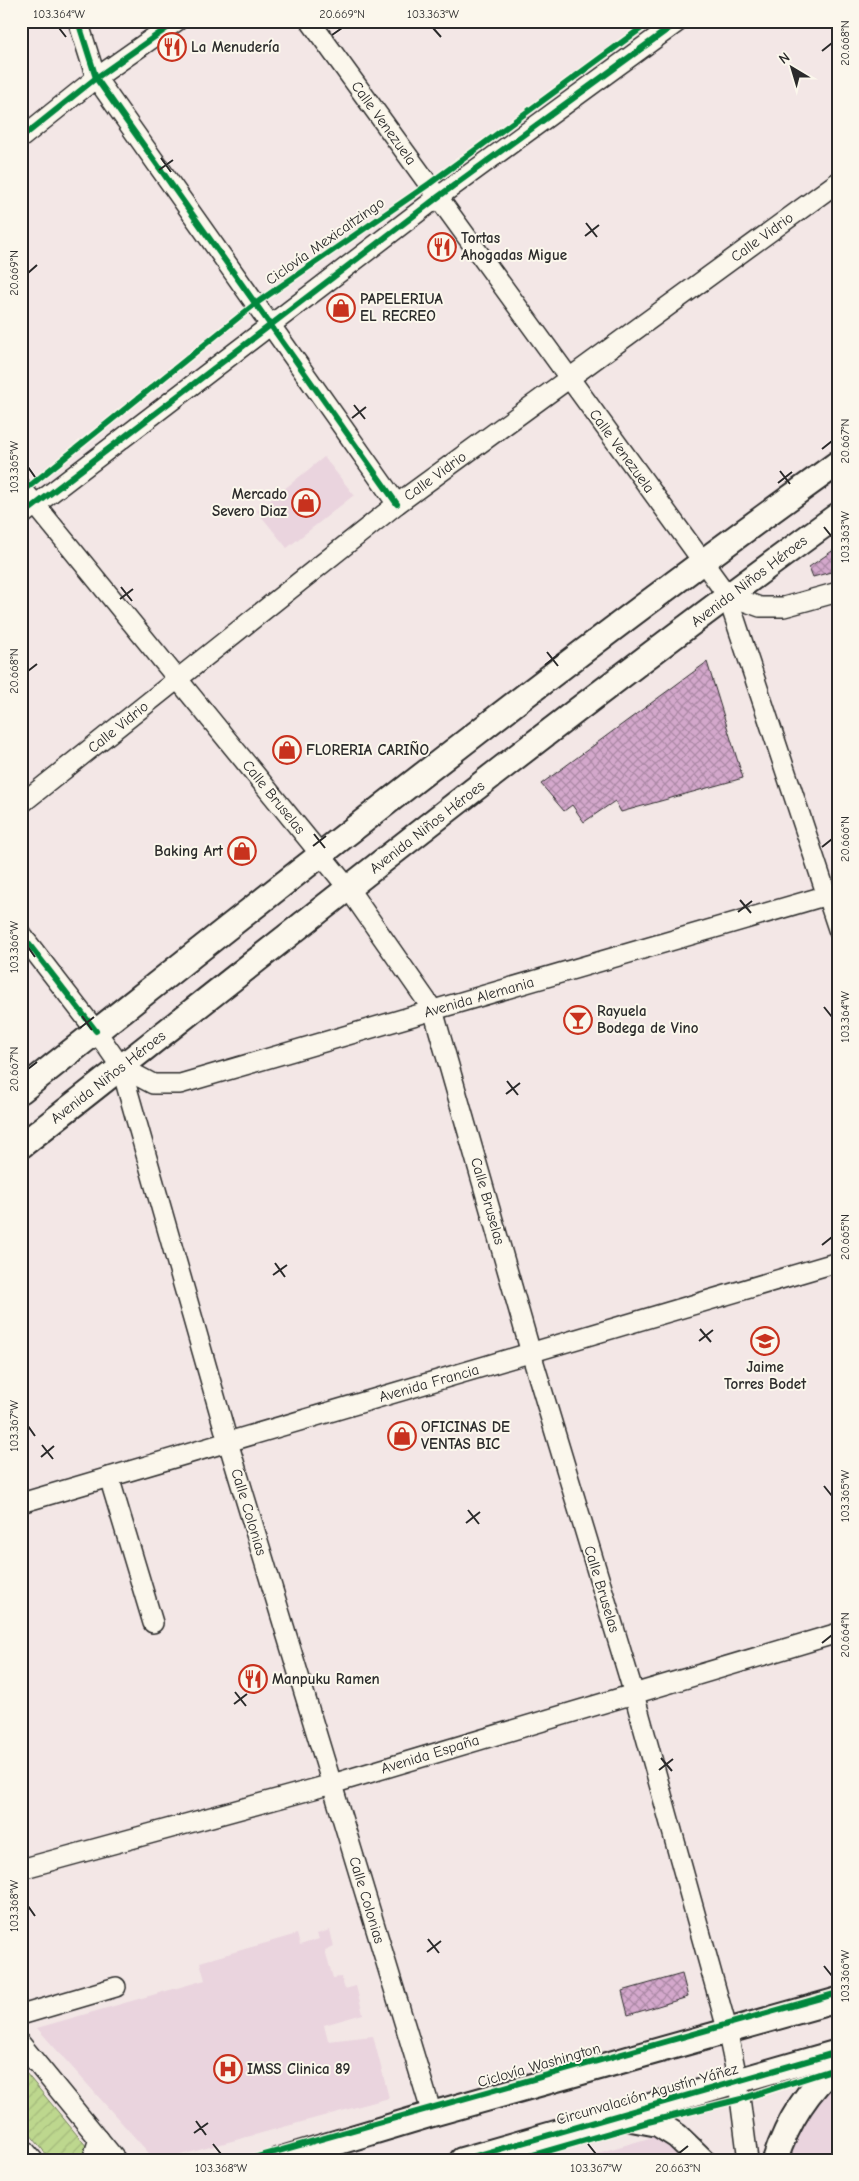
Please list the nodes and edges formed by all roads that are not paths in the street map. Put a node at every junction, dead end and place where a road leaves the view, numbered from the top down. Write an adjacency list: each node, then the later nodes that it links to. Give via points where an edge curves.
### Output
1 (78, 21): 5 (street)
2 (177, 21): 5 (street)
3 (310, 21): 8 (street, Calle Venezuela)
4 (679, 21): 8 (street)
5 (96, 78): 6 (street); 9 (street)
6 (21, 138)
7 (838, 182): 10 (street, Calle Vidrio)
8 (438, 196): 9 (street); 10 (street, Calle Venezuela)
9 (269, 324): 13 (street); 14 (street)
10 (569, 379): 13 (street, Calle Vidrio); 16 (street, Calle Venezuela)
11 (836, 469): 16 (main road)
12 (21, 487): 14 (street, Calle Bruselas)
13 (397, 504): 19 (street, Calle Vidrio)
14 (28, 510): 19 (street, Calle Bruselas)
15 (838, 515): 18 (main road, Avenida Niños Héroes)
16 (702, 560): 18 (street, Calle Venezuela); 21 (main road)
17 (838, 592): 18 (street, via 784,607 760,607)
18 (727, 595): 22 (main road, Avenida Niños Héroes); 23 (street, Calle Venezuela)
19 (178, 679): 20 (street, Calle Vidrio); 21 (street, Calle Bruselas)
20 (21, 804)
21 (320, 854): 22 (street, Calle Bruselas); 27 (main road)
22 (348, 888): 26 (street, Calle Bruselas); 28 (main road, Avenida Niños Héroes)
23 (833, 894): 24 (street, Calle Venezuela); 26 (street, Avenida Alemania)
24 (838, 929)
25 (21, 934): 27 (street, Calle Colonias)
26 (433, 1010): 28 (street, Avenida Alemania, via 180,1084 153,1084); 32 (street, Calle Bruselas)
27 (96, 1032): 28 (street, Calle Colonias); 29 (main road)
28 (121, 1067): 30 (main road, Avenida Niños Héroes); 33 (street, Calle Colonias)
29 (21, 1091)
30 (21, 1146)
31 (838, 1262): 32 (street, Avenida Francia)
32 (531, 1353): 33 (street, Avenida Francia); 38 (street, Calle Bruselas)
33 (228, 1442): 34 (street, Avenida Francia); 39 (street, Calle Colonias)
34 (109, 1477): 35 (street, Avenida Francia); 36 (street)
35 (21, 1503)
36 (153, 1623)
37 (838, 1633): 38 (street, Avenida España)
38 (634, 1694): 39 (street, Avenida España); 44 (street, Calle Bruselas)
39 (332, 1784): 40 (street, Avenida España); 49 (street, Calle Colonias)
40 (21, 1870)
41 (116, 1987): 43 (street)
42 (838, 2000): 44 (main road)
43 (21, 2015)
44 (727, 2031): 48 (street, Calle Bruselas); 49 (main road)
45 (21, 2044): 51 (street)
46 (838, 2052): 48 (main road, Circunvalación Agustín Yáñez)
47 (838, 2064): 60 (main road, via 806,2098 782,2138)
48 (738, 2082): 50 (main road, Circunvalación Agustín Yáñez); 59 (street, Calle Bruselas)
49 (432, 2114): 56 (main road)
50 (614, 2116): 57 (main road, Circunvalación Agustín Yáñez); 58 (main road, via 658,2124 677,2136)
51 (99, 2139): 54 (street); 55 (street)
52 (21, 2146): 53 (street)
53 (33, 2160)
54 (92, 2160)
55 (116, 2160)
56 (279, 2160)
57 (462, 2160)
58 (702, 2160)
59 (748, 2160)
60 (775, 2160)

